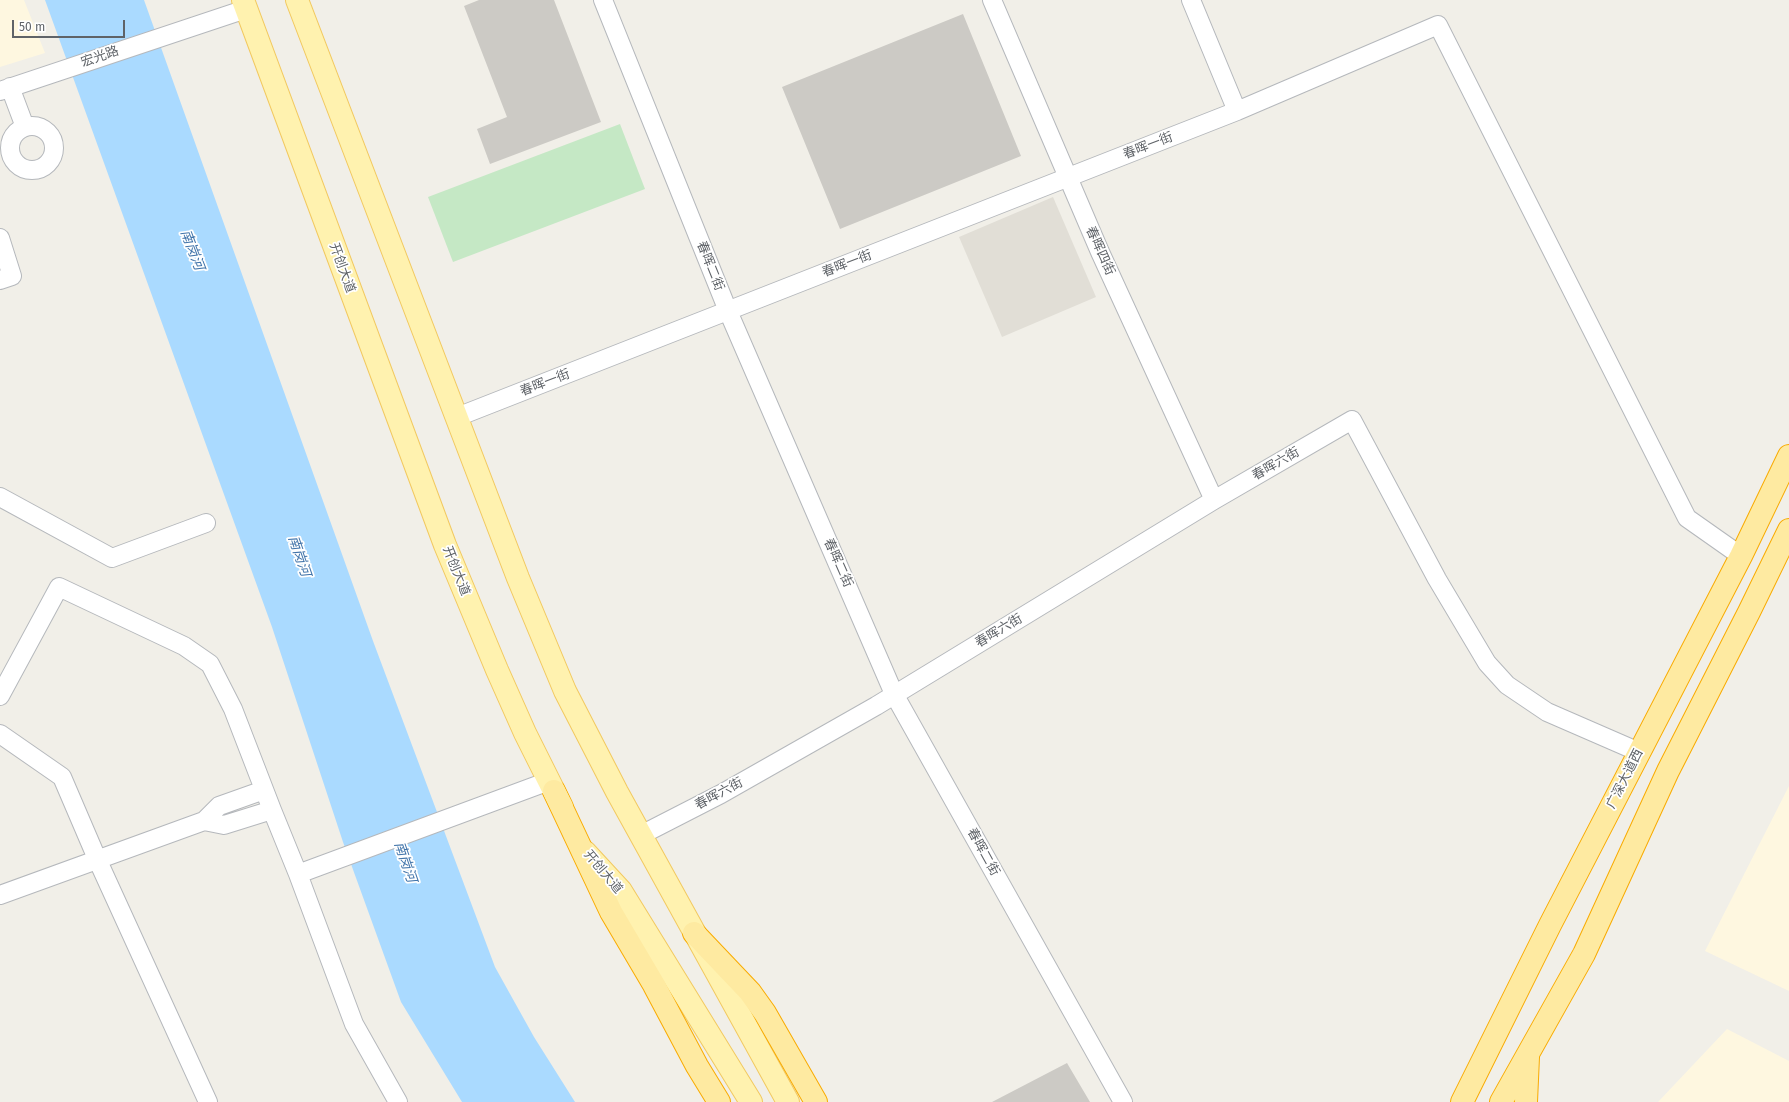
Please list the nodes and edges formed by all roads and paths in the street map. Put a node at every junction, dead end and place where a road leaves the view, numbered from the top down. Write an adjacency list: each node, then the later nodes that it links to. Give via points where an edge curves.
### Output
1 (297, 0): 14 (main road)
2 (603, 0): 13 (street, 春晖二街)
3 (992, 0): 10 (street, 春晖四街)
4 (1191, 0): 7 (street)
5 (243, 3): 6 (street, 宏光路, via 174,32); 25 (main road, 开创大道, via 446,545 497,670)
6 (5, 89): 8 (street)
7 (1237, 111): 10 (street, 春晖一街); 20 (street, 春晖一街, via 1438,25 1687,518)
8 (25, 127): 9 (street, via 13,136); 9 (street, via 40,127 51,136 54,144 52,158 41,168 27,170)
9 (6, 161)
10 (1068, 177): 13 (street, 春晖一街); 17 (street, 春晖四街)
11 (0, 238): 12 (street, via 12,276)
12 (0, 280)
13 (728, 311): 14 (street, 春晖一街); 21 (street, 春晖二街)
14 (457, 417): 29 (main road, via 518,578 565,691)
15 (1789, 456): 20 (highway, 广深大道西)
16 (0, 497): 18 (street, via 112,558)
17 (1214, 500): 21 (street, 春晖六街); 24 (street, 春晖六街, via 1352,420 1437,579 1487,663 1507,685 1547,712)
18 (206, 523)
19 (1789, 530): 34 (highway, via 1668,771 1584,954)
20 (1741, 556): 24 (highway, 广深大道西)
21 (894, 694): 29 (street, 春晖六街, via 721,794); 41 (street, 春晖二街)
22 (0, 696): 26 (street, via 59,587 184,646 210,664 234,709)
23 (0, 734): 30 (street, via 62,777)
24 (1639, 752): 42 (highway, 广深大道西)
25 (551, 786): 31 (street, via 450,818); 37 (highway, via 611,912); 38 (main road, 开创大道, via 584,851 621,891)
26 (264, 790): 27 (street); 28 (street, via 219,806)
27 (272, 810): 28 (street, via 224,825); 31 (street)
28 (204, 821): 30 (street)
29 (641, 835): 33 (main road)
30 (98, 861): 32 (street); 35 (street)
31 (298, 874): 36 (street, via 354,1024)
32 (0, 895)
33 (694, 933): 39 (main road); 40 (highway, via 750,992 765,1012)
34 (1528, 1054): 43 (highway); 44 (highway); 45 (highway)
35 (208, 1102)
36 (398, 1102)
37 (719, 1102)
38 (751, 1102)
39 (788, 1102)
40 (816, 1102)
41 (1123, 1102)
42 (1462, 1102)
43 (1501, 1102)
44 (1514, 1102)
45 (1526, 1102)

